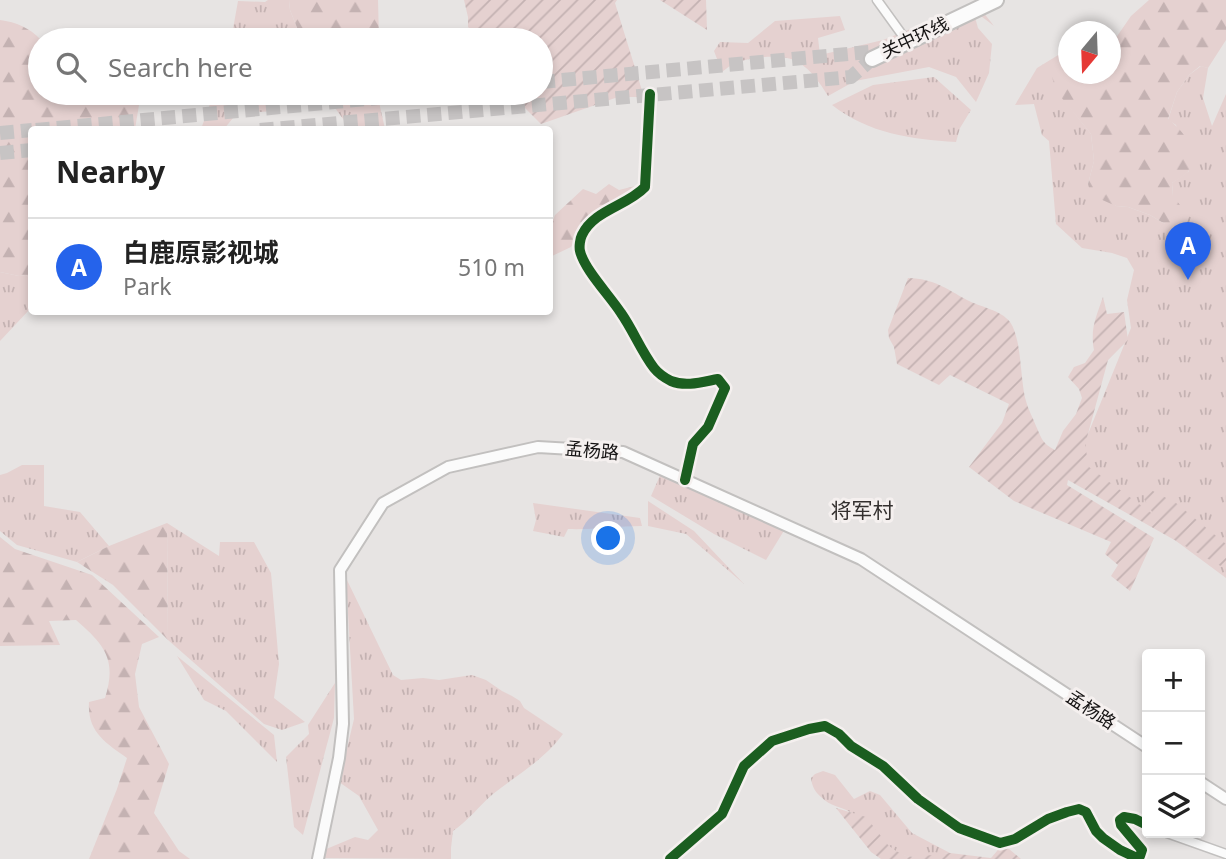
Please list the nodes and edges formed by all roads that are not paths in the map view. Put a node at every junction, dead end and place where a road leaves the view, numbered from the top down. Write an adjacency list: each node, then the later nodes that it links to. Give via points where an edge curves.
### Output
1 (877, 0): 4 (street)
2 (978, 0): 4 (highway, 关中环线)
3 (996, 0): 4 (highway, 关中环线, via 870,55)
4 (903, 36)
5 (650, 94): 6 (street, via 645,187 591,223 581,236 579,249 656,370 683,385 718,379 725,388 708,427 693,444)
6 (685, 480): 7 (main road, 孟杨路, via 861,559); 13 (main road, 孟杨路, via 623,452 538,447 448,467 383,503 340,570 343,724)
7 (1142, 744)
8 (1205, 785): 9 (main road)
9 (1226, 799)
10 (1142, 822): 14 (street, via 1125,817 1120,820 1142,850 1135,857 1103,838 1079,809 1000,843 959,828 825,726 772,741 744,766 722,814)
11 (1181, 838): 12 (street)
12 (1226, 854)
13 (318, 859)
14 (670, 859)

